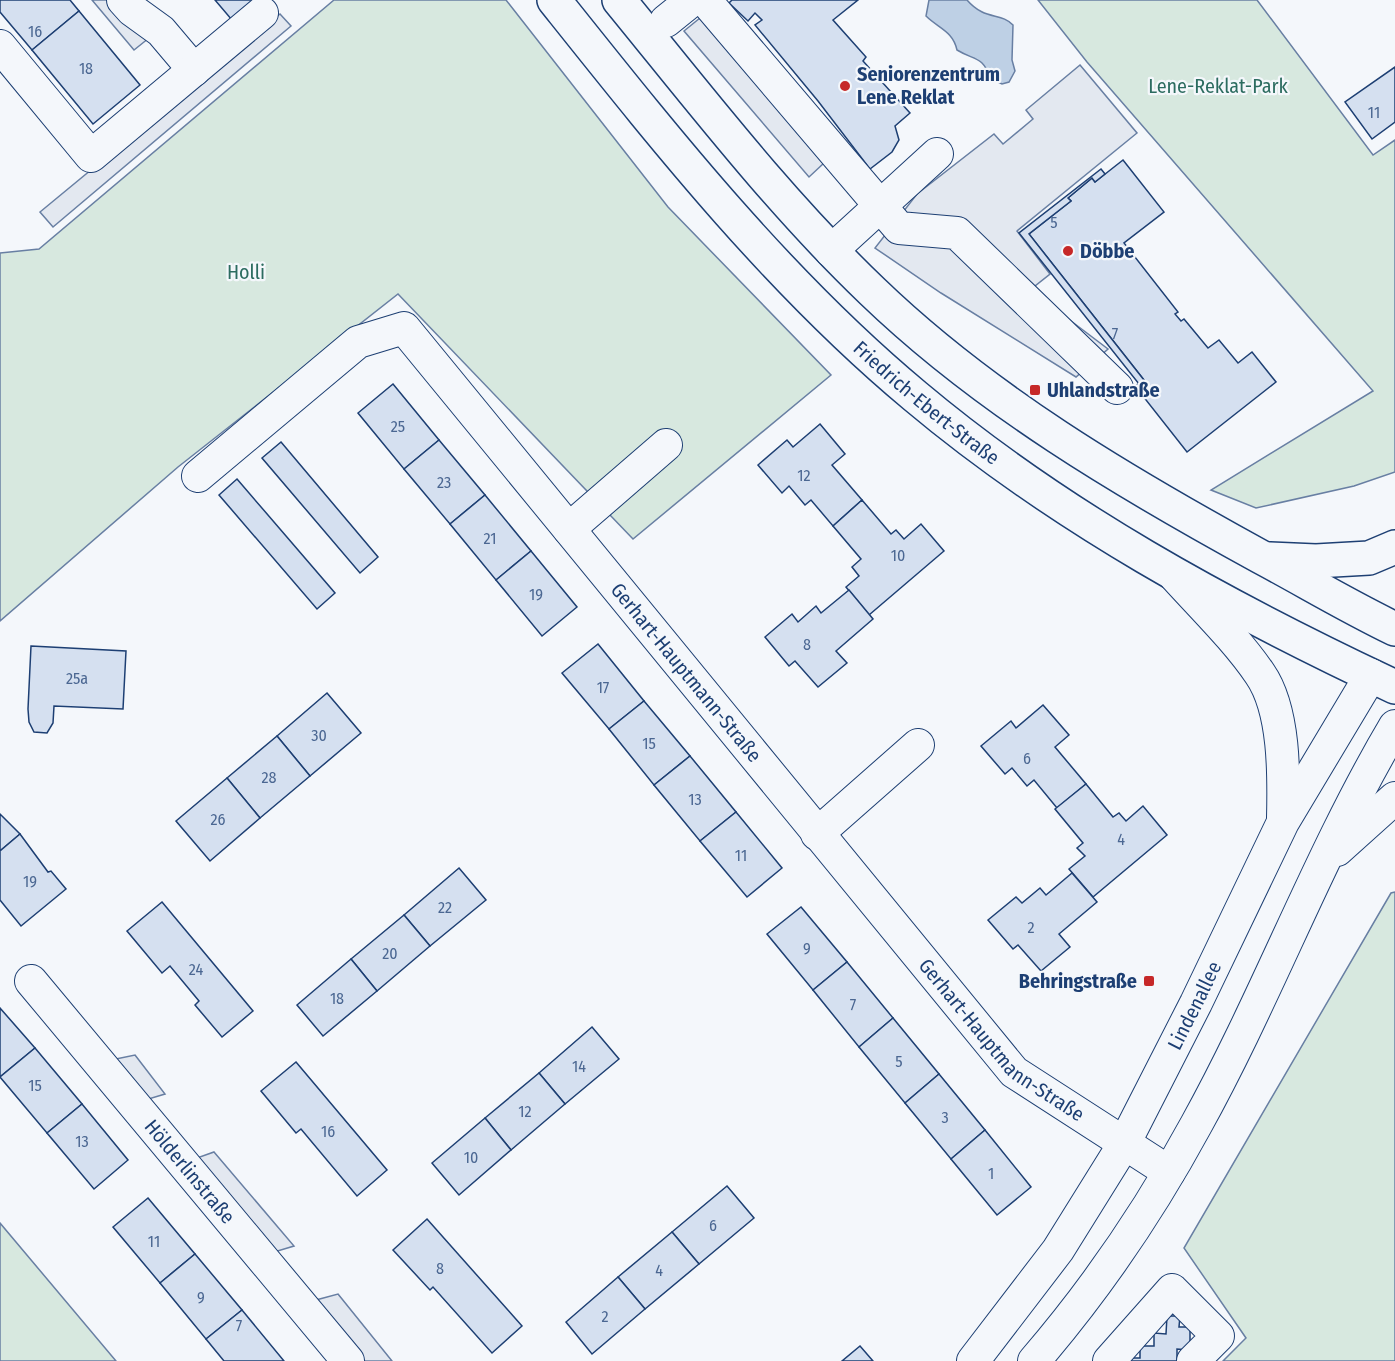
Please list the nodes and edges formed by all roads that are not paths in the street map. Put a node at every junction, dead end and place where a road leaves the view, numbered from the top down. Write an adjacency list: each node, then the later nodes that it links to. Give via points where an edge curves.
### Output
1 (123, 0): 9 (street, via 161,31)
2 (554, 0): 19 (main road, Friedrich-Ebert-Straße, via 718,201 824,312 915,396 1057,503)
3 (619, 0): 12 (main road, via 740,148)
4 (692, 0): 7 (street)
5 (705, 0): 11 (street)
6 (262, 13): 9 (street)
7 (666, 21)
8 (0, 46): 9 (street, via 91,156)
9 (194, 70)
10 (937, 154): 11 (street)
11 (879, 207): 12 (street); 13 (street, via 899,228 957,233)
12 (831, 251): 18 (main road, via 924,339 1028,415 1176,511)
13 (1117, 387)
14 (666, 445): 16 (street)
15 (198, 476): 16 (street, Gerhart-Hauptmann-Straße, via 358,342 404,328)
16 (569, 529): 27 (street, Gerhart-Hauptmann-Straße)
17 (1395, 547): 18 (main road, via 1369,558)
18 (1264, 559): 20 (main road, via 1345,606)
19 (1175, 575): 22 (main road, Friedrich-Ebert-Straße); 26 (street, via 1261,675 1277,721 1284,763)
20 (1395, 629)
21 (1395, 638): 22 (main road, Lindenallee)
22 (1383, 681): 26 (street, Lindenallee)
23 (1395, 726): 28 (street, via 1361,782)
24 (918, 745): 27 (street)
25 (1395, 798): 28 (street)
26 (1283, 822): 30 (street, Lindenallee)
27 (817, 834): 30 (street, Gerhart-Hauptmann-Straße, via 1014,1072)
28 (1326, 861): 31 (street, via 1197,1124)
29 (31, 981): 32 (street, Hölderlinstraße)
30 (1124, 1144): 31 (street, Gerhart-Hauptmann-Straße); 33 (street, Lindenallee, via 1058,1250)
31 (1169, 1172): 34 (street, via 1068,1322)
32 (348, 1361)
33 (973, 1361)
34 (1034, 1361)
35 (1109, 1361): 36 (street, via 1172,1290 1218,1336)
36 (1193, 1361)

